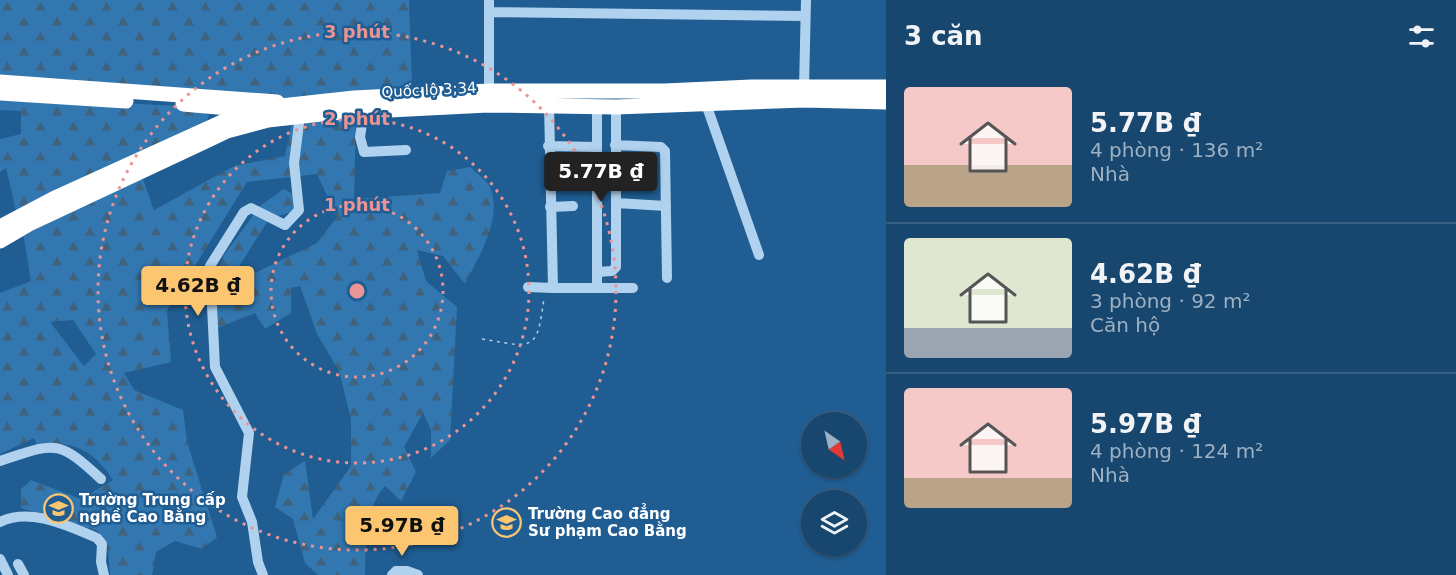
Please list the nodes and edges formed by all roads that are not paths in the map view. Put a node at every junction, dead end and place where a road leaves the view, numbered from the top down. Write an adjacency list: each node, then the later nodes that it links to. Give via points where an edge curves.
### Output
1 (489, 0): 3 (street)
2 (806, 0): 4 (street)
3 (489, 12): 4 (street); 10 (street)
4 (805, 16): 6 (street)
5 (0, 82): 11 (highway)
6 (804, 88): 7 (highway, Quốc lộ 3;34); 9 (highway, Quốc lộ 3;34)
7 (886, 89): 12 (highway)
8 (0, 93): 11 (highway)
9 (706, 97): 10 (highway, Quốc lộ 3;34); 12 (highway, Quốc lộ 3;34); 15 (highway, Quốc lộ 3;34); 34 (street)
10 (489, 98): 13 (highway, Quốc lộ 3;34); 16 (highway, Quốc lộ 3;34); 18 (highway, Quốc lộ 3;34)
11 (201, 100): 16 (highway); 17 (highway); 19 (highway, via 212,115 210,124)
12 (880, 102)
13 (549, 105): 14 (highway, Quốc lộ 3;34); 21 (street)
14 (597, 106): 15 (highway, Quốc lộ 3;34); 22 (street)
15 (616, 107): 20 (street)
16 (301, 110): 17 (highway); 18 (highway, Quốc lộ 3;34); 33 (highway, Quốc lộ 3;34, via 227,131); 44 (street, via 294,163 298,210 285,225 251,208 244,212 210,266 215,367 249,433 242,497 252,522)
17 (258, 111): 19 (highway)
18 (364, 111): 23 (street, via 360,137 364,152)
19 (202, 131): 32 (highway)
20 (615, 145): 24 (street); 28 (street, via 664,149)
21 (548, 146): 22 (street); 29 (street)
22 (597, 147): 25 (street)
23 (406, 150)
24 (616, 191): 25 (street); 26 (street)
25 (596, 192): 31 (street)
26 (616, 204): 28 (street); 30 (street)
27 (573, 206): 29 (street)
28 (666, 206): 36 (street)
29 (549, 207): 38 (street)
30 (616, 217): 31 (street); 35 (street, via 616,267)
31 (596, 218): 35 (street)
32 (0, 227)
33 (0, 241)
34 (759, 255)
35 (597, 272): 39 (street)
36 (667, 278)
37 (528, 287): 38 (street)
38 (549, 288): 39 (street)
39 (597, 288): 40 (street)
40 (633, 288)
41 (0, 461): 42 (street, via 40,448 58,447 72,453)
42 (101, 479)
43 (0, 522): 49 (street, via 21,516 38,517 97,538 102,544 100,562)
44 (257, 558): 50 (street); 51 (street)
45 (0, 559): 47 (street)
46 (18, 564): 48 (street)
47 (8, 575)
48 (24, 575)
49 (104, 575)
50 (263, 575)
51 (270, 575)
52 (392, 575): 53 (street, via 407,570)
53 (418, 575)

